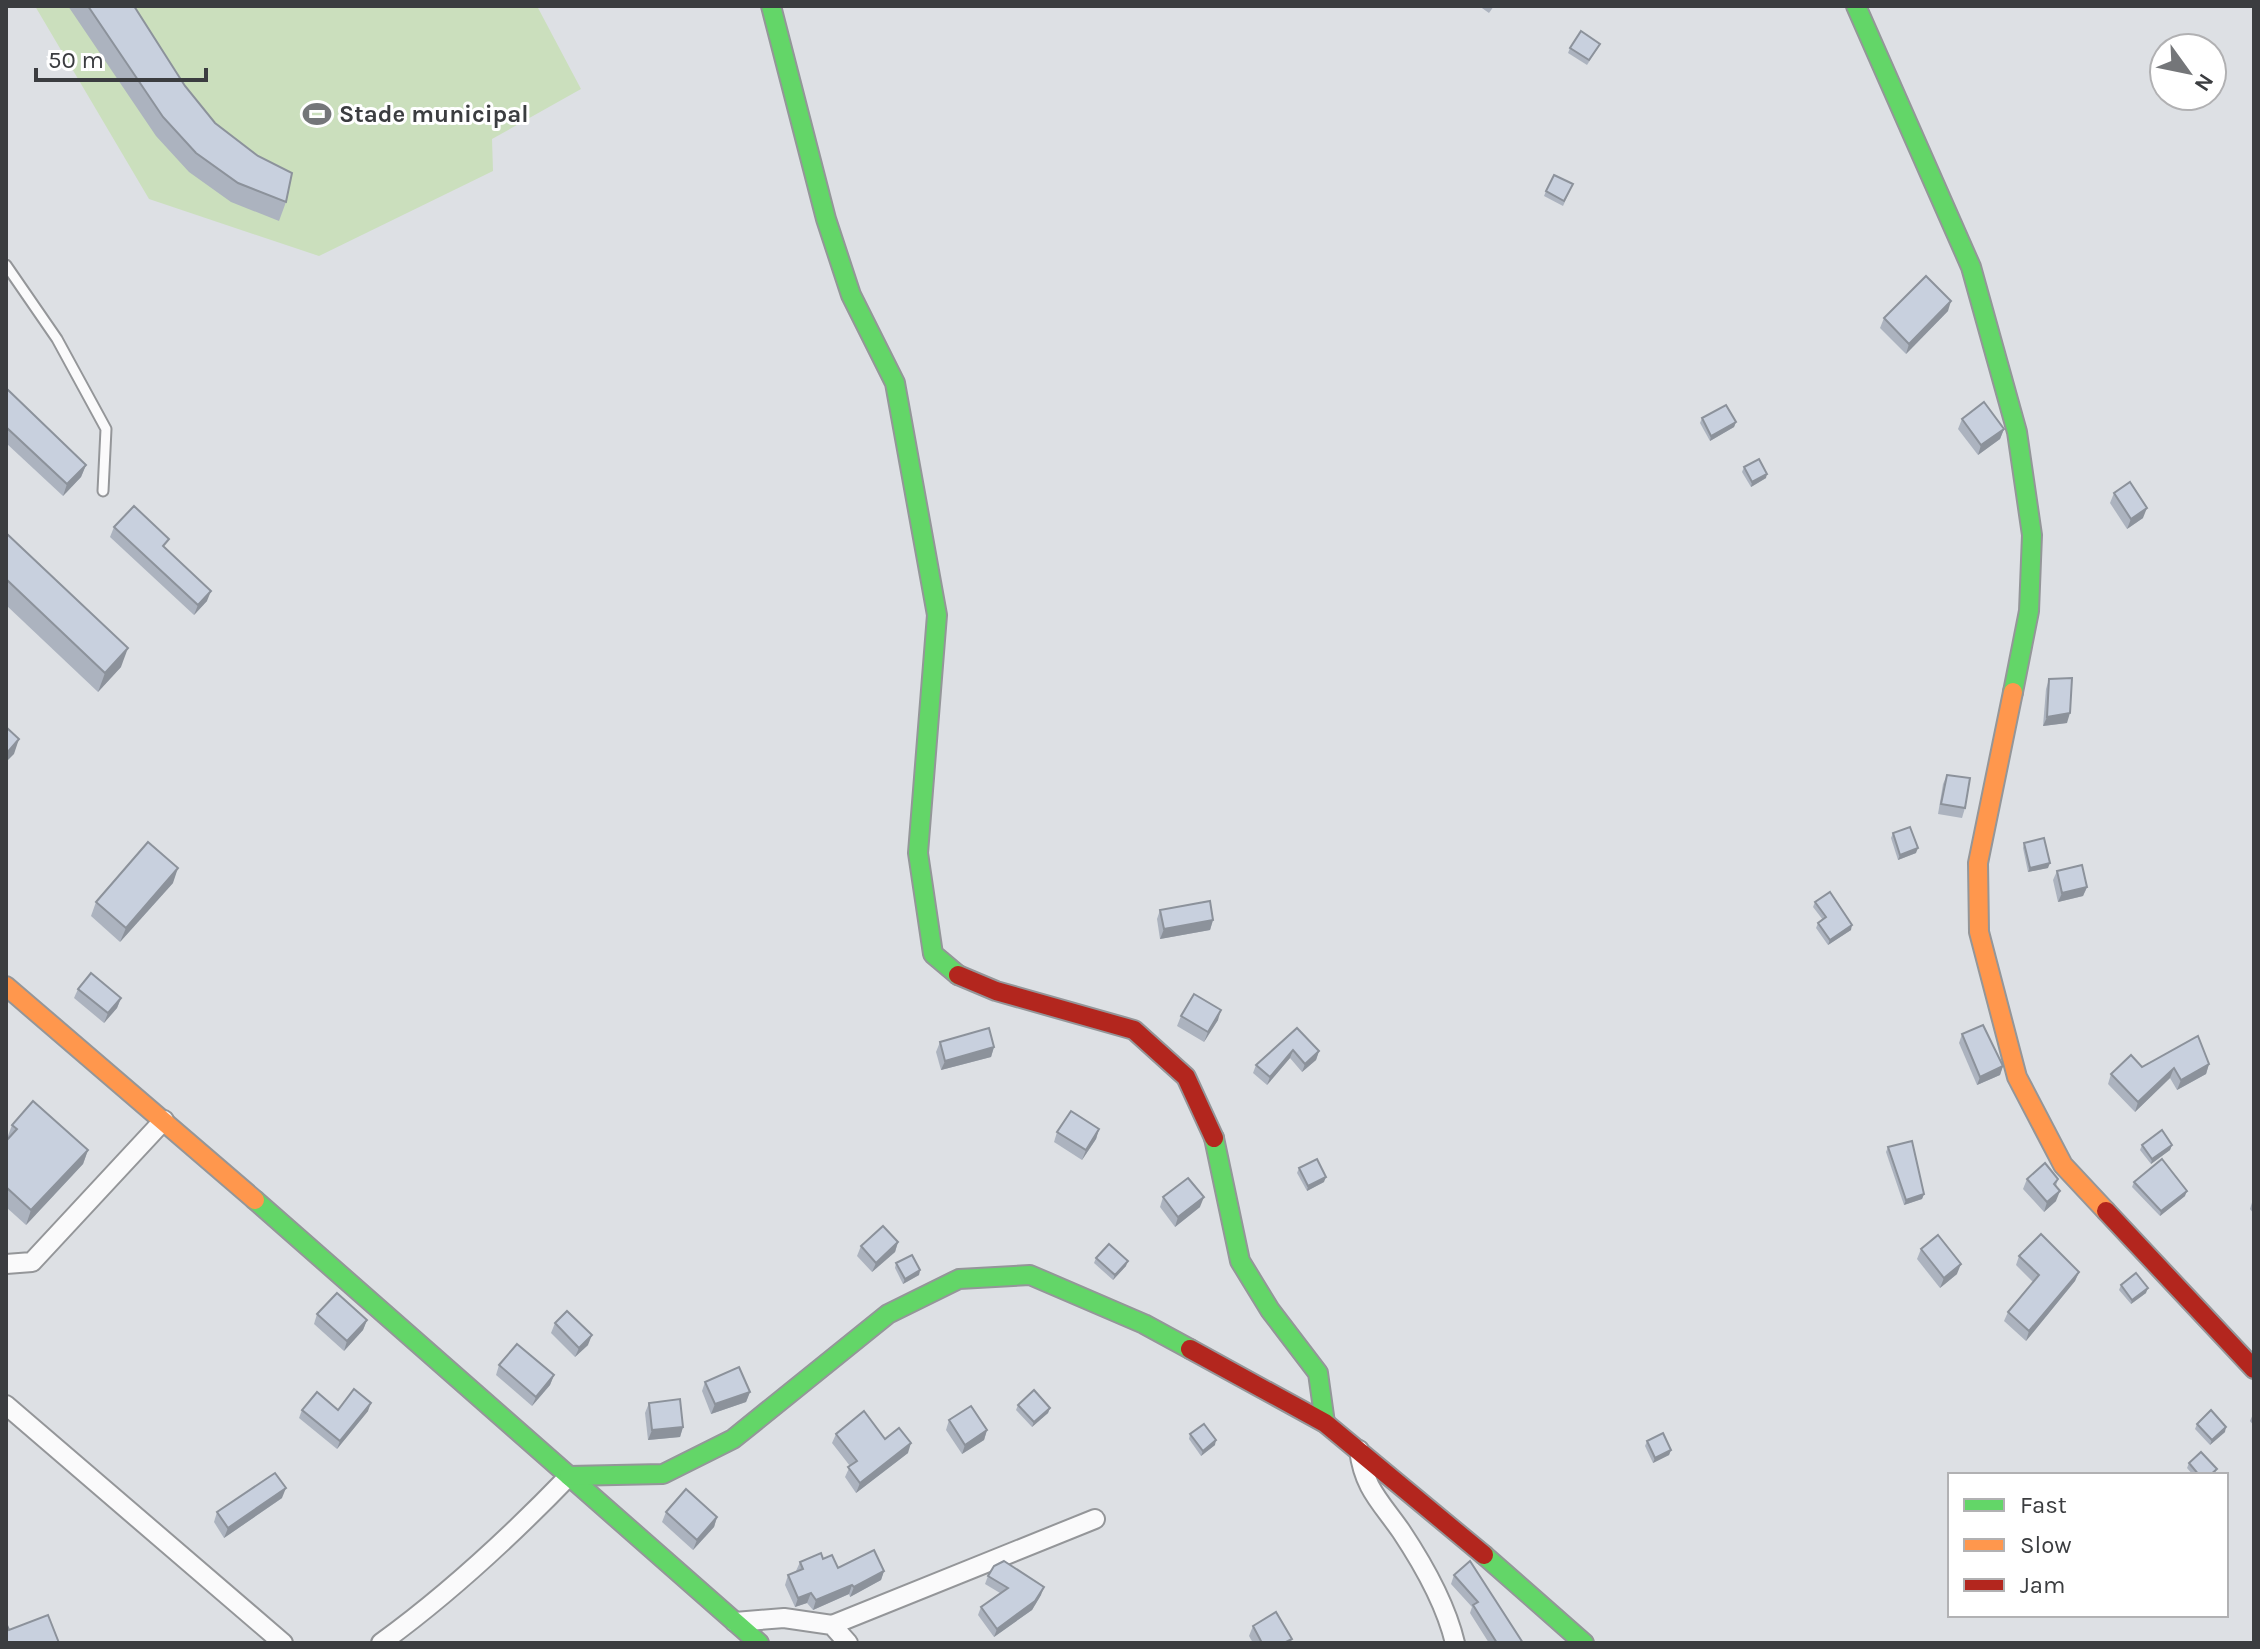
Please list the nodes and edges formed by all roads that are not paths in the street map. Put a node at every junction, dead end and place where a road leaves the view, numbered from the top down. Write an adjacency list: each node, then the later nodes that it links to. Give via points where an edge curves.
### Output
1 (771, 6): 10 (street, via 826,219 851,295 895,383 937,615 918,853 933,954 959,976 996,991 1134,1030 1186,1077 1213,1134 1240,1261 1318,1373)
2 (1856, 6): 8 (street, via 1971,267 2017,432 2032,535 2029,611 1978,863 1979,932 2017,1077 2063,1165)
3 (6, 265): 4 (lane, via 57,339 106,429)
4 (103, 491)
5 (6, 986): 6 (street)
6 (164, 1120): 7 (street, via 32,1262); 12 (street)
7 (6, 1264)
8 (2254, 1369)
9 (6, 1405): 16 (street)
10 (1325, 1423): 11 (street); 12 (street, via 1144,1324 1030,1275 959,1279 888,1314 733,1439 663,1474)
11 (1359, 1450): 20 (street, via 1362,1477 1403,1535 1450,1620); 21 (street)
12 (569, 1476): 14 (street); 17 (street, via 504,1542)
13 (1095, 1519): 15 (street)
14 (735, 1622): 15 (street, via 784,1618); 18 (street)
15 (832, 1625): 19 (street)
16 (283, 1643)
17 (381, 1643)
18 (759, 1643)
19 (848, 1643)
20 (1455, 1643)
21 (1584, 1643)

